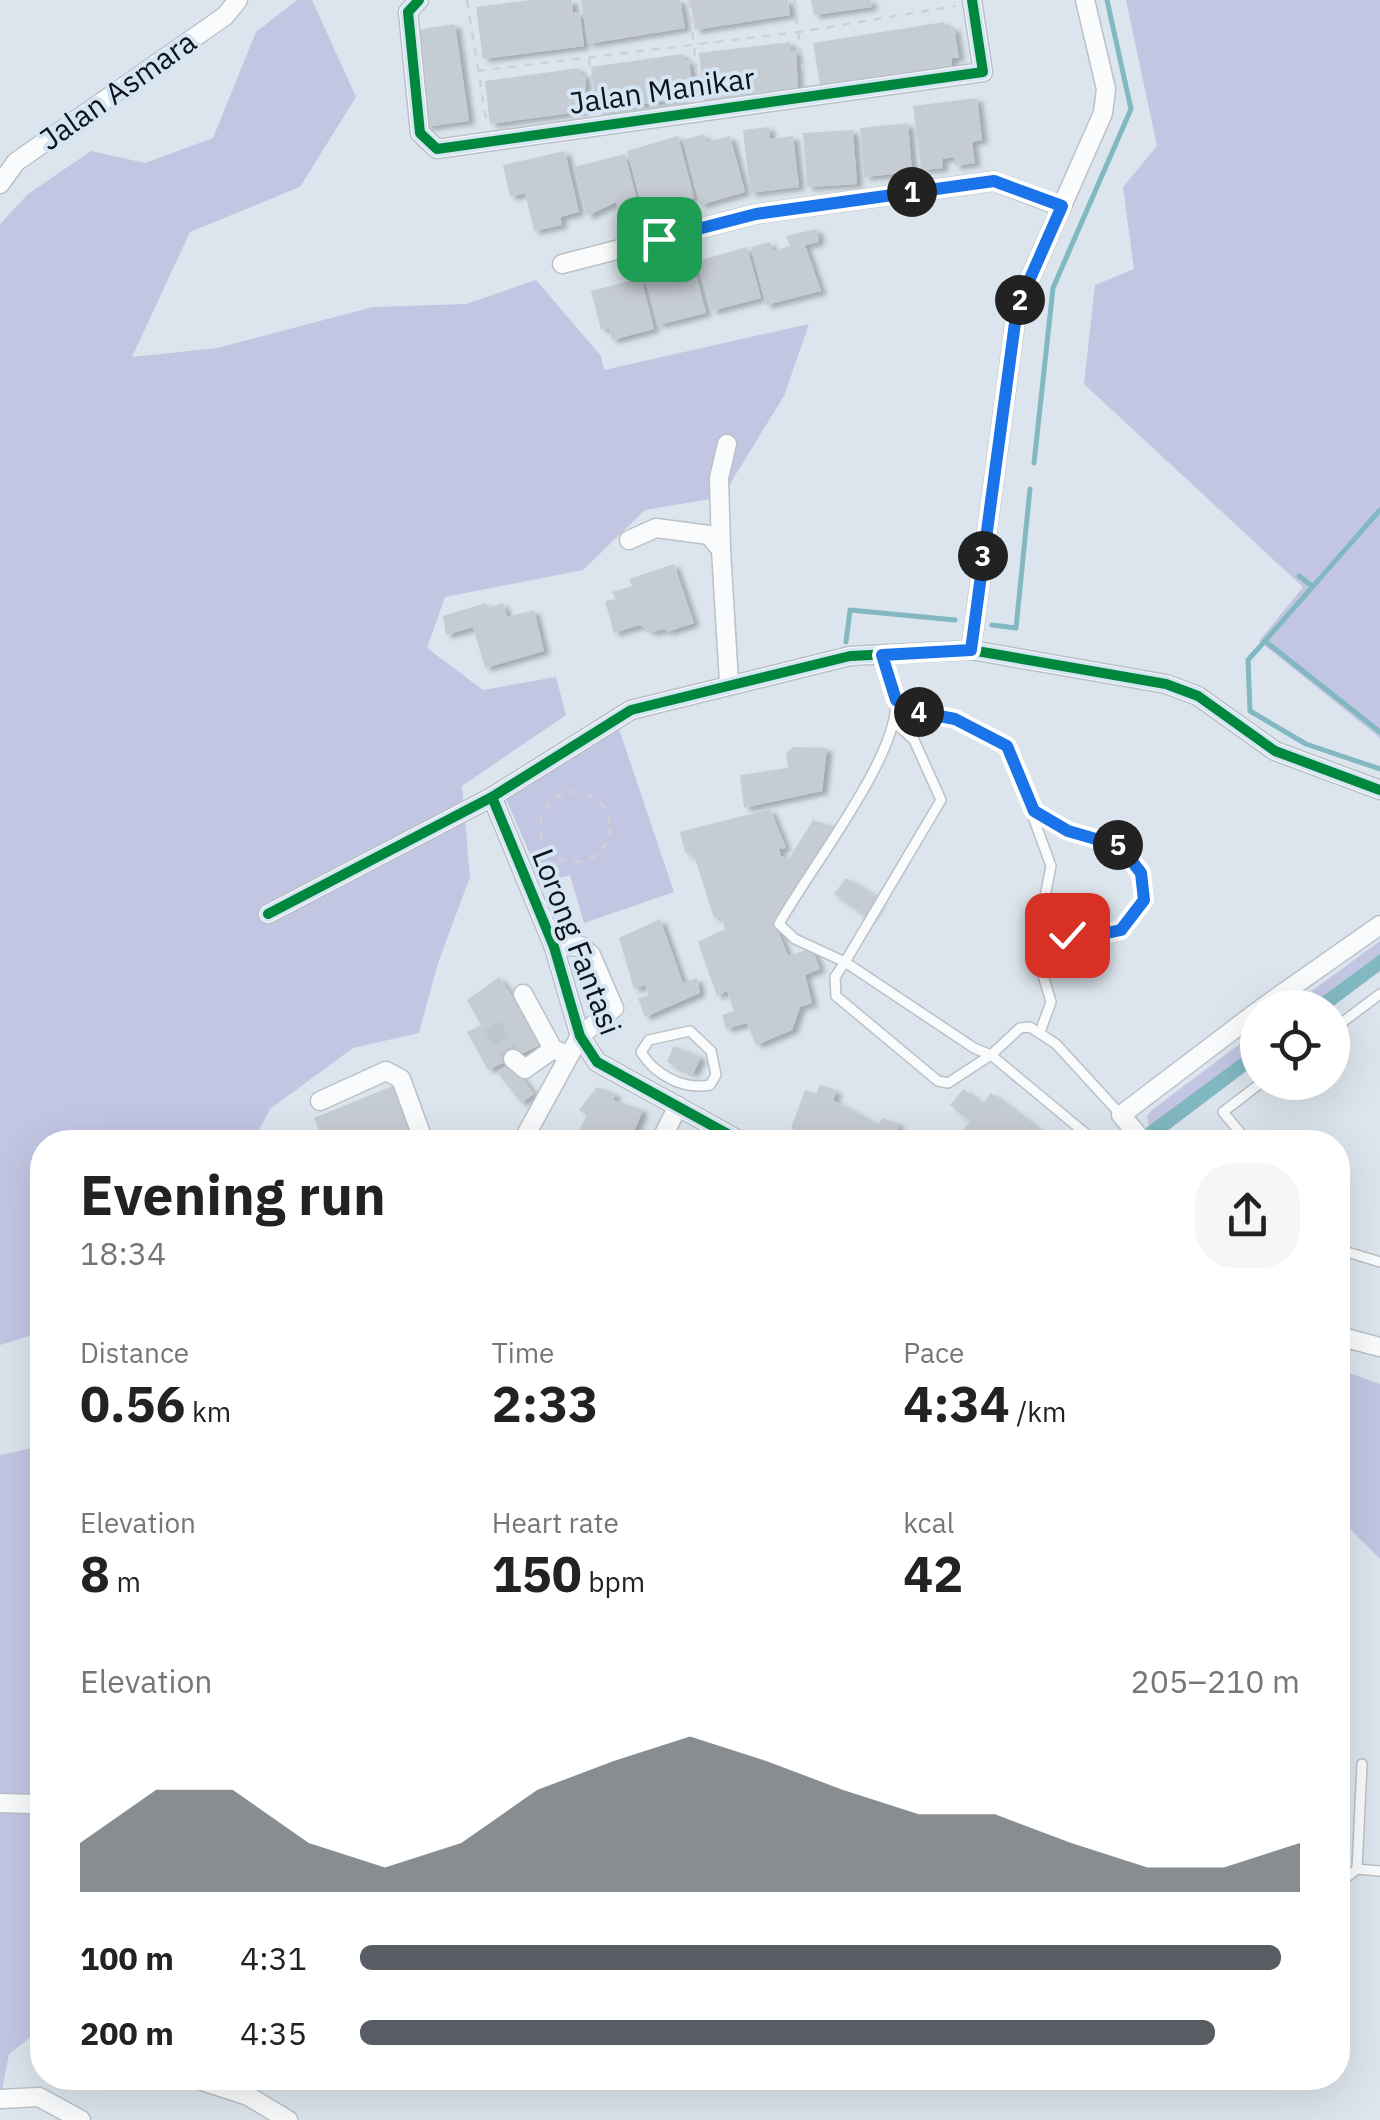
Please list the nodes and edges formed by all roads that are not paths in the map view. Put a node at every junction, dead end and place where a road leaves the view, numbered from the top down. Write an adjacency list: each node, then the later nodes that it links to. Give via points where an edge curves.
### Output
1 (238, 0): 5 (street, Jalan Asmara, via 225,16 16,162)
2 (419, 0): 4 (street, Jalan Manikar, via 408,12 420,133 437,149 984,72)
3 (1084, 0): 6 (street, via 1106,89 1103,114)
4 (972, 1)
5 (0, 184)
6 (1062, 206): 7 (street, via 994,181 756,214); 11 (street, via 1017,308)
7 (562, 264)
8 (727, 444): 10 (street, via 719,478)
9 (629, 540): 10 (street, via 656,528 709,535)
10 (721, 550): 13 (street)
11 (971, 650): 12 (street); 16 (street, via 1166,684 1198,696 1275,751)
12 (882, 655): 13 (street); 14 (lane)
13 (730, 682): 17 (street, via 631,710)
14 (896, 700): 15 (lane); 18 (lane, via 912,711 955,719 1007,746)
15 (894, 722): 23 (lane, via 914,740 941,800); 23 (lane, via 869,779 779,924)
16 (1380, 790)
17 (492, 797): 19 (street); 22 (street, Lorong Fantasi)
18 (1034, 811): 21 (lane, via 1068,831 1120,846 1141,873 1144,900 1121,930); 29 (lane, via 1050,866 1035,948 1051,1002)
19 (268, 914)
20 (1380, 925): 24 (street)
21 (1067, 935)
22 (554, 947): 30 (street, Lorong Fantasi); 30 (street, via 581,946 591,955 614,1008)
23 (845, 962): 32 (lane); 32 (lane, via 835,977 836,996 938,1082 948,1083)
24 (1287, 990)
25 (523, 994): 31 (street)
26 (1380, 994): 27 (lane)
27 (1350, 1016)
28 (1240, 1024): 38 (street)
29 (1040, 1032): 32 (lane, via 1020,1028); 38 (lane)
30 (580, 1036): 31 (street); 34 (street, Lorong Fantasi, via 596,1062)
31 (560, 1052): 33 (street, via 525,1068); 40 (street)
32 (992, 1054): 43 (lane)
33 (513, 1059)
34 (652, 1081): 34 (lane, via 641,1047 690,1032 711,1051 716,1074 710,1085); 37 (street, Lorong Fantasi)
35 (1240, 1099): 45 (lane, via 1223,1112)
36 (320, 1102): 39 (street, via 395,1073)
37 (678, 1106): 41 (street); 42 (street, Lorong Fantasi)
38 (1121, 1114): 44 (street)
39 (420, 1130)
40 (527, 1130)
41 (666, 1130)
42 (721, 1130)
43 (1081, 1130)
44 (1134, 1130)
45 (1238, 1130)
46 (1350, 1253): 47 (lane)
47 (1380, 1262)
48 (1350, 1342): 49 (street)
49 (1380, 1347)
50 (1362, 1764): 53 (lane)
51 (0, 1803): 52 (street)
52 (30, 1804)
53 (1356, 1869): 54 (lane); 55 (lane)
54 (1380, 1871)
55 (1350, 1874)
56 (230, 2090): 59 (street)
57 (0, 2099): 58 (street, via 39,2097)
58 (81, 2120)
59 (288, 2120)

